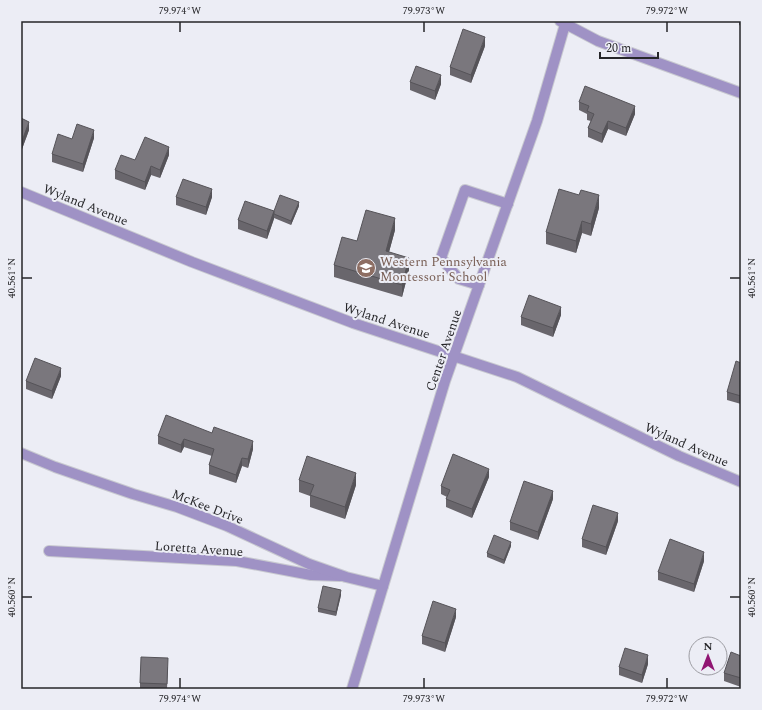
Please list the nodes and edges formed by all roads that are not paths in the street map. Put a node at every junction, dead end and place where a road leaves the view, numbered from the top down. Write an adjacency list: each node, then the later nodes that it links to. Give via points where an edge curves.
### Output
1 (564, 22): 2 (street, via 598,41); 4 (street, Center Avenue, via 553,71)
2 (741, 93)
3 (21, 192): 6 (street, Wyland Avenue, via 192,262 353,323)
4 (508, 204): 5 (street, Center Avenue); 5 (street, via 465,190 440,258 459,279)
5 (479, 285): 6 (street, Center Avenue)
6 (454, 356): 8 (street, Wyland Avenue, via 517,377 679,456); 11 (street, Center Avenue)
7 (21, 453): 10 (street, McKee Drive, via 133,494 177,506)
8 (741, 482)
9 (49, 551): 10 (street, Loretta Avenue, via 237,562 311,575)
10 (346, 577): 11 (street, McKee Drive)
11 (383, 586): 12 (street, Center Avenue)
12 (352, 689)

